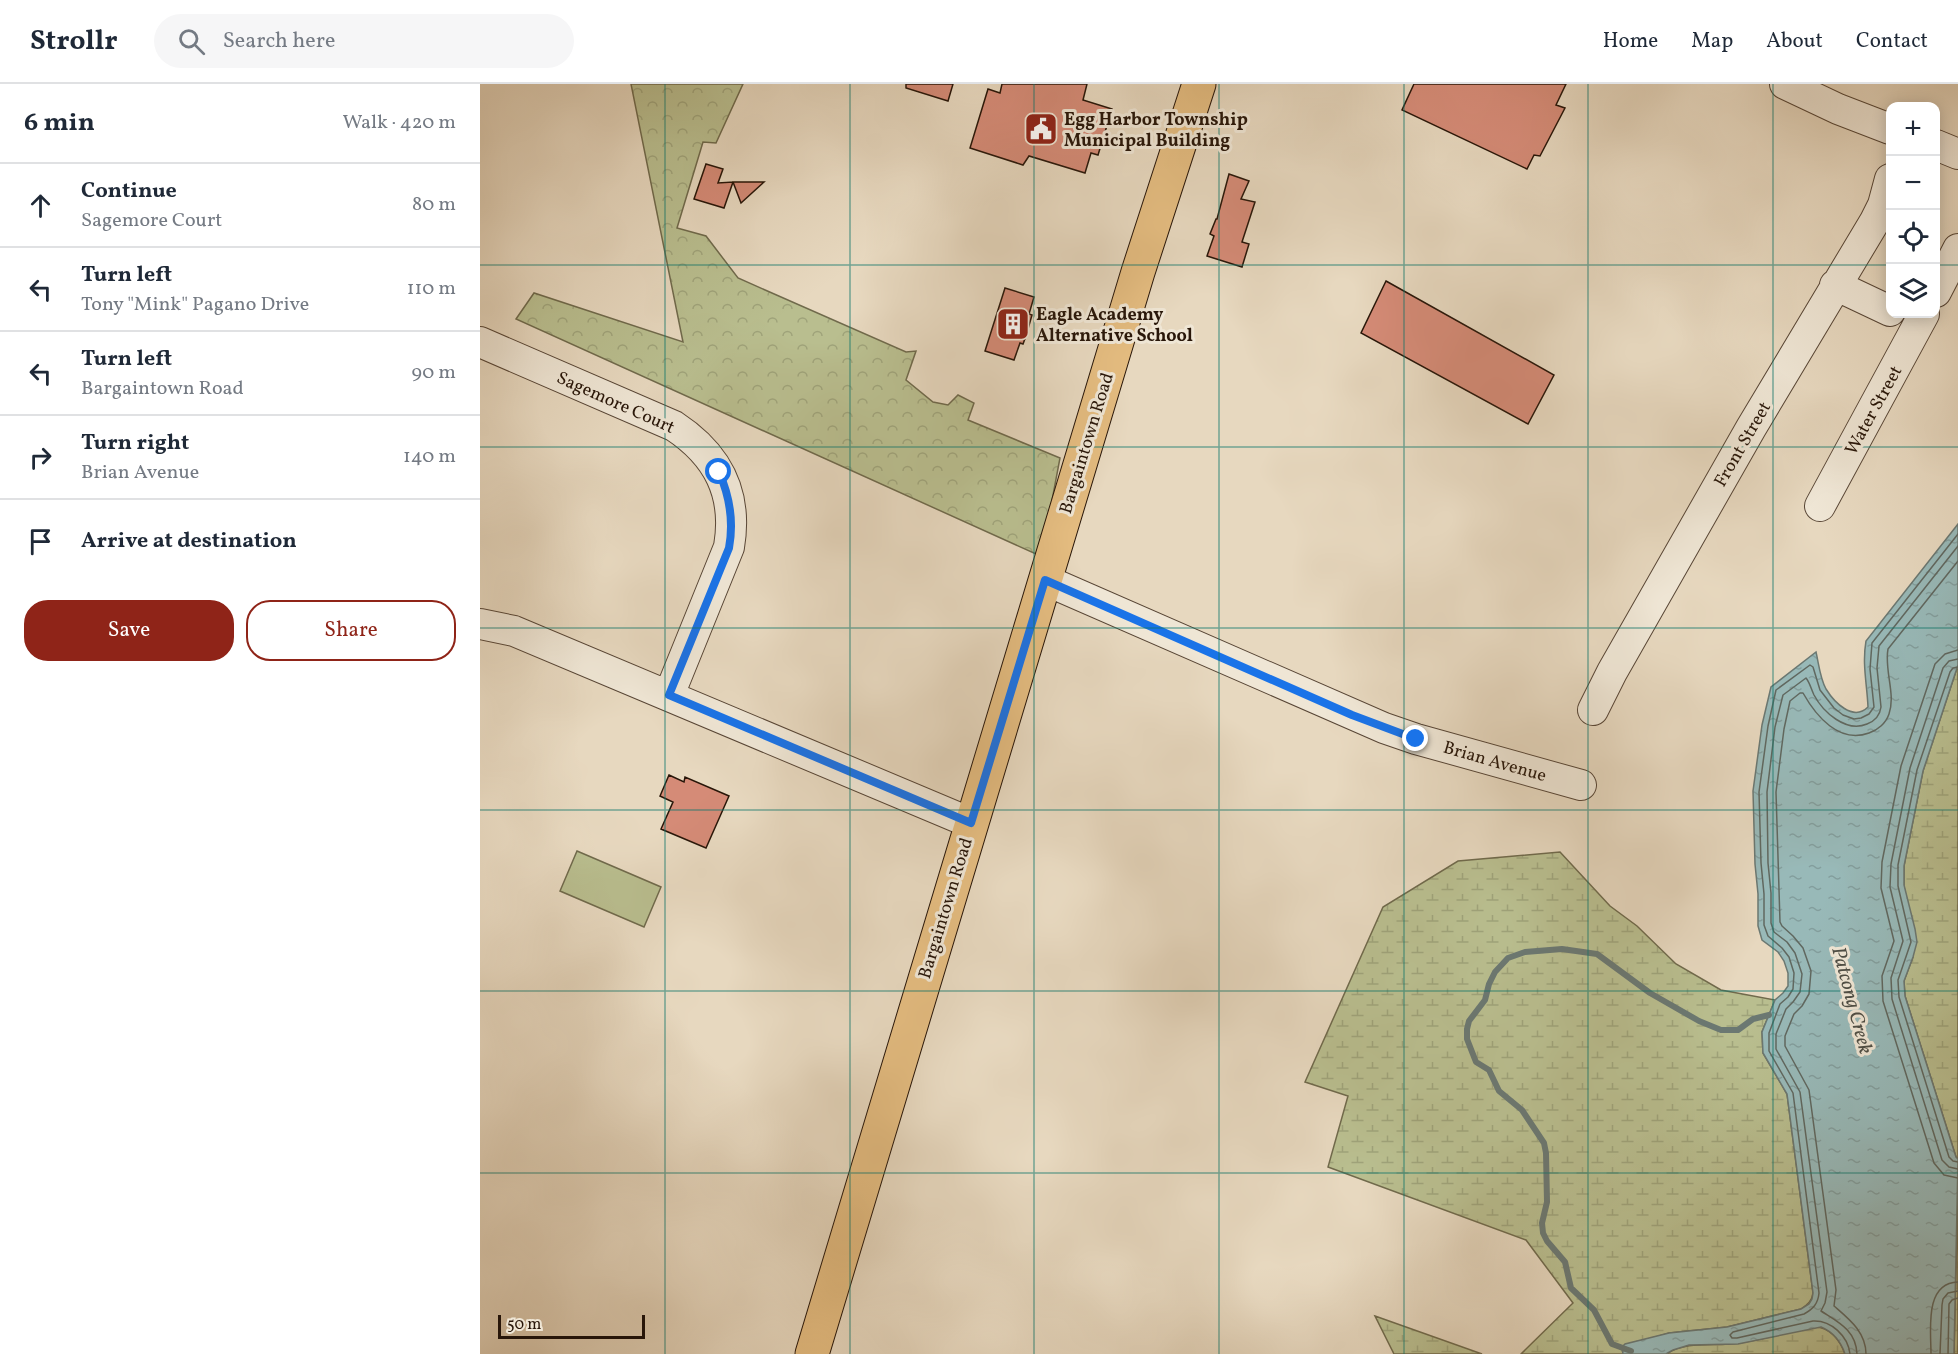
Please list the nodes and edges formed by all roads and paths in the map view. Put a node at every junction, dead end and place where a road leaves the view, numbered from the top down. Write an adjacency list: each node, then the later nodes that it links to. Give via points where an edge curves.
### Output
1 (1199, 84): 14 (main road, Bargaintown Road)
2 (1785, 84): 3 (street)
3 (1886, 127)
4 (1940, 147): 5 (street)
5 (1958, 154)
6 (1886, 191): 9 (street, Front Street, via 1879,213)
7 (1958, 249): 8 (street)
8 (1940, 283)
9 (1835, 285): 10 (street); 17 (street, Front Street)
10 (1886, 309)
11 (1913, 318): 13 (street, Water Street, via 1904,354)
12 (480, 342): 16 (street, Sagemore Court, via 662,420 693,440 717,467 730,506 729,548)
13 (1820, 506)
14 (1045, 580): 18 (street, Brian Avenue, via 1384,728); 19 (main road, Bargaintown Road)
15 (480, 624): 16 (street, via 514,631)
16 (669, 695): 19 (street)
17 (1593, 710)
18 (1581, 785)
19 (971, 823): 20 (main road, Bargaintown Road)
20 (812, 1354)

